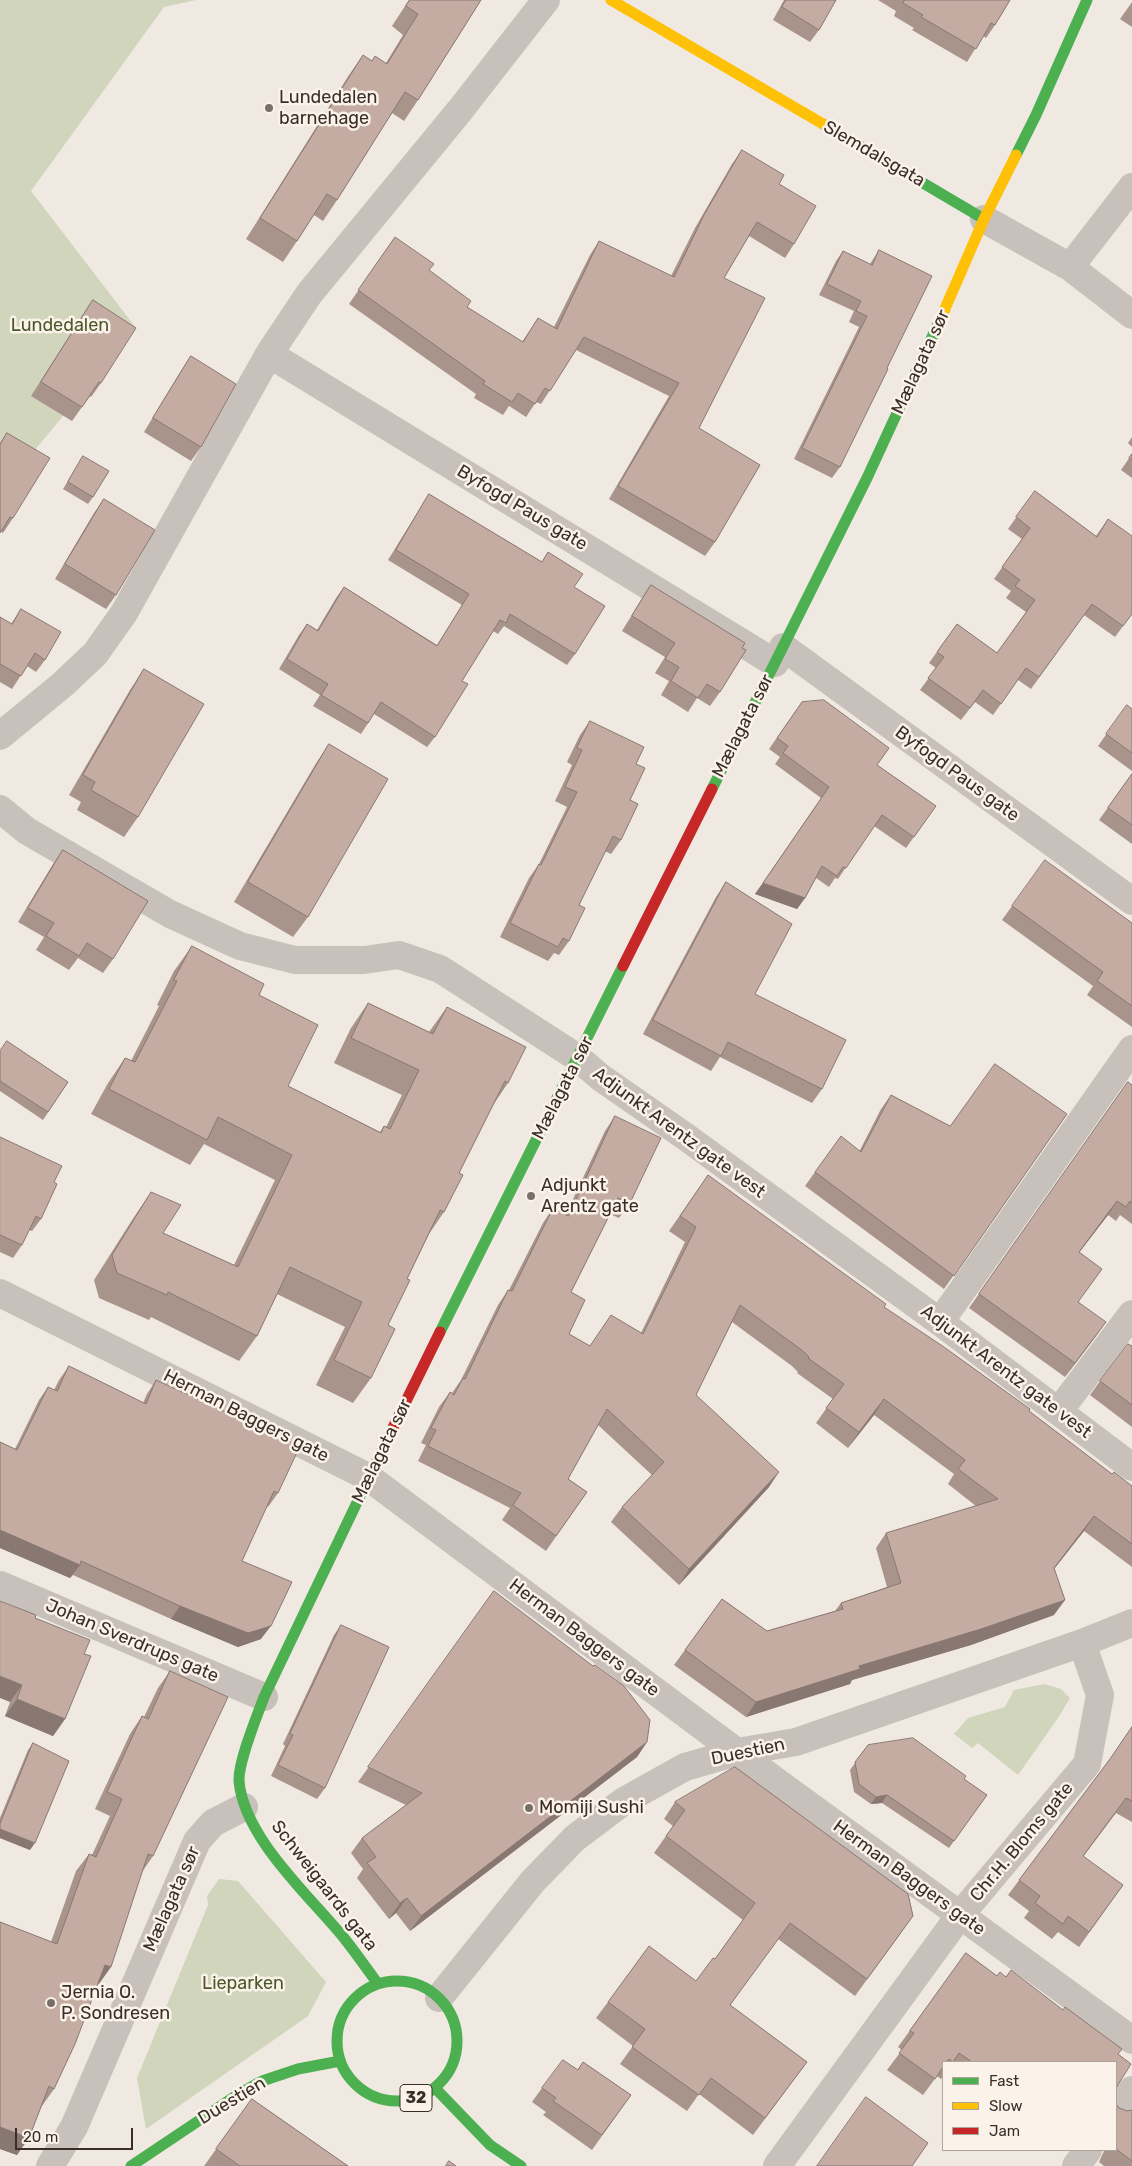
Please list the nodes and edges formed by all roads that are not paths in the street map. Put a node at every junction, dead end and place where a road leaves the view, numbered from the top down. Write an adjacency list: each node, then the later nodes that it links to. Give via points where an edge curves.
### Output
1 (546, 0): 8 (street, via 462,109 309,294)
2 (611, 0): 5 (street, Slemdalsgata)
3 (1087, 0): 5 (street, Mælagata sør, via 1036,115)
4 (1132, 187): 6 (street)
5 (984, 219): 6 (street, Slemdalsgata); 9 (street, Mælagata sør, via 867,478)
6 (1070, 267): 7 (street, Slemdalsgata)
7 (1132, 315)
8 (269, 354): 9 (street, Byfogd Paus gate); 10 (street, via 124,613 95,654)
9 (779, 655): 12 (street, Byfogd Paus gate); 14 (street, Mælagata sør)
10 (0, 736)
11 (0, 809): 14 (street, Adjunkt Arentz gate vest, via 27,831 162,910 240,946 295,960 364,960 399,955 440,969)
12 (1132, 901)
13 (1132, 1049): 17 (street)
14 (578, 1058): 17 (street, Adjunkt Arentz gate vest); 20 (street, Mælagata sør)
15 (0, 1293): 20 (street, Herman Baggers gate)
16 (1132, 1314): 18 (street)
17 (940, 1322): 18 (street, Adjunkt Arentz gate vest)
18 (1059, 1411): 19 (street, Adjunkt Arentz gate vest)
19 (1132, 1467)
20 (368, 1477): 24 (street, Mælagata sør); 25 (street, Herman Baggers gate)
21 (0, 1585): 24 (street, Johan Sverdrups gate)
22 (1132, 1623): 23 (street, Duestien)
23 (1082, 1643): 25 (street, Duestien, via 796,1742); 27 (street, Chr.H. Bloms gate, via 1100,1695 1087,1764)
24 (264, 1697): 26 (street, Mælagata sør, via 243,1756 239,1779)
25 (737, 1752): 27 (street, Herman Baggers gate); 29 (street, Duestien, via 685,1767 624,1801 576,1838 533,1881)
26 (244, 1807): 28 (street, Schweigaards gata, via 266,1846 345,1939); 36 (street, Mælagata sør, via 213,1823 197,1841 74,2127)
27 (960, 1915): 30 (street, Herman Baggers gate); 39 (street, Chr.H. Bloms gate)
28 (378, 1984): 29 (street, 32, via 404,1982 424,1988); 31 (street, 32, via 364,1991 343,2015 337,2045)
29 (439, 1998): 32 (street, 32, via 451,2015 457,2048 453,2064)
30 (1132, 2040)
31 (340, 2061): 32 (street, 32, via 349,2078 363,2091 380,2099 418,2098); 37 (street, Duestien, via 298,2069 240,2092)
32 (435, 2088): 38 (street, 32, via 490,2145)
33 (1132, 2090): 34 (street)
34 (1117, 2111)
35 (1087, 2151): 40 (street)
36 (50, 2166)
37 (131, 2166)
38 (521, 2166)
39 (777, 2166)
40 (1076, 2166)

